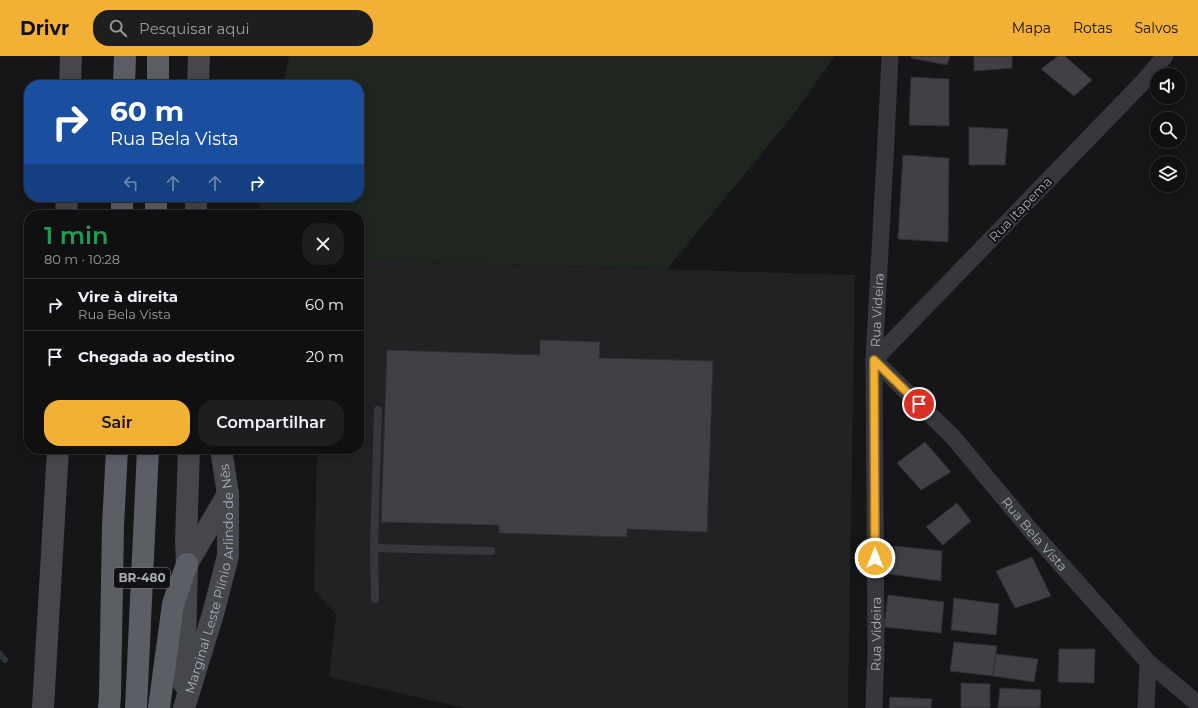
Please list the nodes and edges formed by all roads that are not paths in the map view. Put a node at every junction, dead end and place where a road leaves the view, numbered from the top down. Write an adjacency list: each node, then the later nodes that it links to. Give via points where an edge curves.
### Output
1 (71, 56): 7 (main road)
2 (125, 56): 8 (highway)
3 (158, 56): 9 (highway)
4 (199, 56): 10 (main road)
5 (890, 56): 11 (street, Rua Videira)
6 (1165, 56): 11 (street, Rua Itapema, via 1144,81)
7 (70, 80)
8 (124, 80)
9 (158, 80)
10 (198, 80)
11 (874, 360): 23 (street, Rua Bela Vista, via 952,437); 30 (street, Rua Videira)
12 (378, 410): 19 (lane)
13 (58, 454): 25 (main road)
14 (117, 454): 26 (highway, BR-480)
15 (148, 454): 27 (highway, BR-480)
16 (189, 454): 21 (main road, Marginal Leste Plínio Arlindo de Nês)
17 (222, 454): 18 (main road, Marginal Leste Plínio Arlindo de Nês)
18 (228, 494): 21 (main road); 29 (main road, Marginal Leste Plínio Arlindo de Nês, via 228,556)
19 (374, 548): 20 (lane); 22 (lane)
20 (491, 550)
21 (187, 564): 28 (highway, via 173,604); 29 (main road, Marginal Leste Plínio Arlindo de Nês)
22 (375, 599)
23 (1148, 662): 24 (street, Rua Bela Vista); 31 (street)
24 (1198, 704)
25 (43, 708)
26 (109, 708)
27 (136, 708)
28 (159, 708)
29 (184, 708)
30 (874, 708)
31 (1146, 708)

